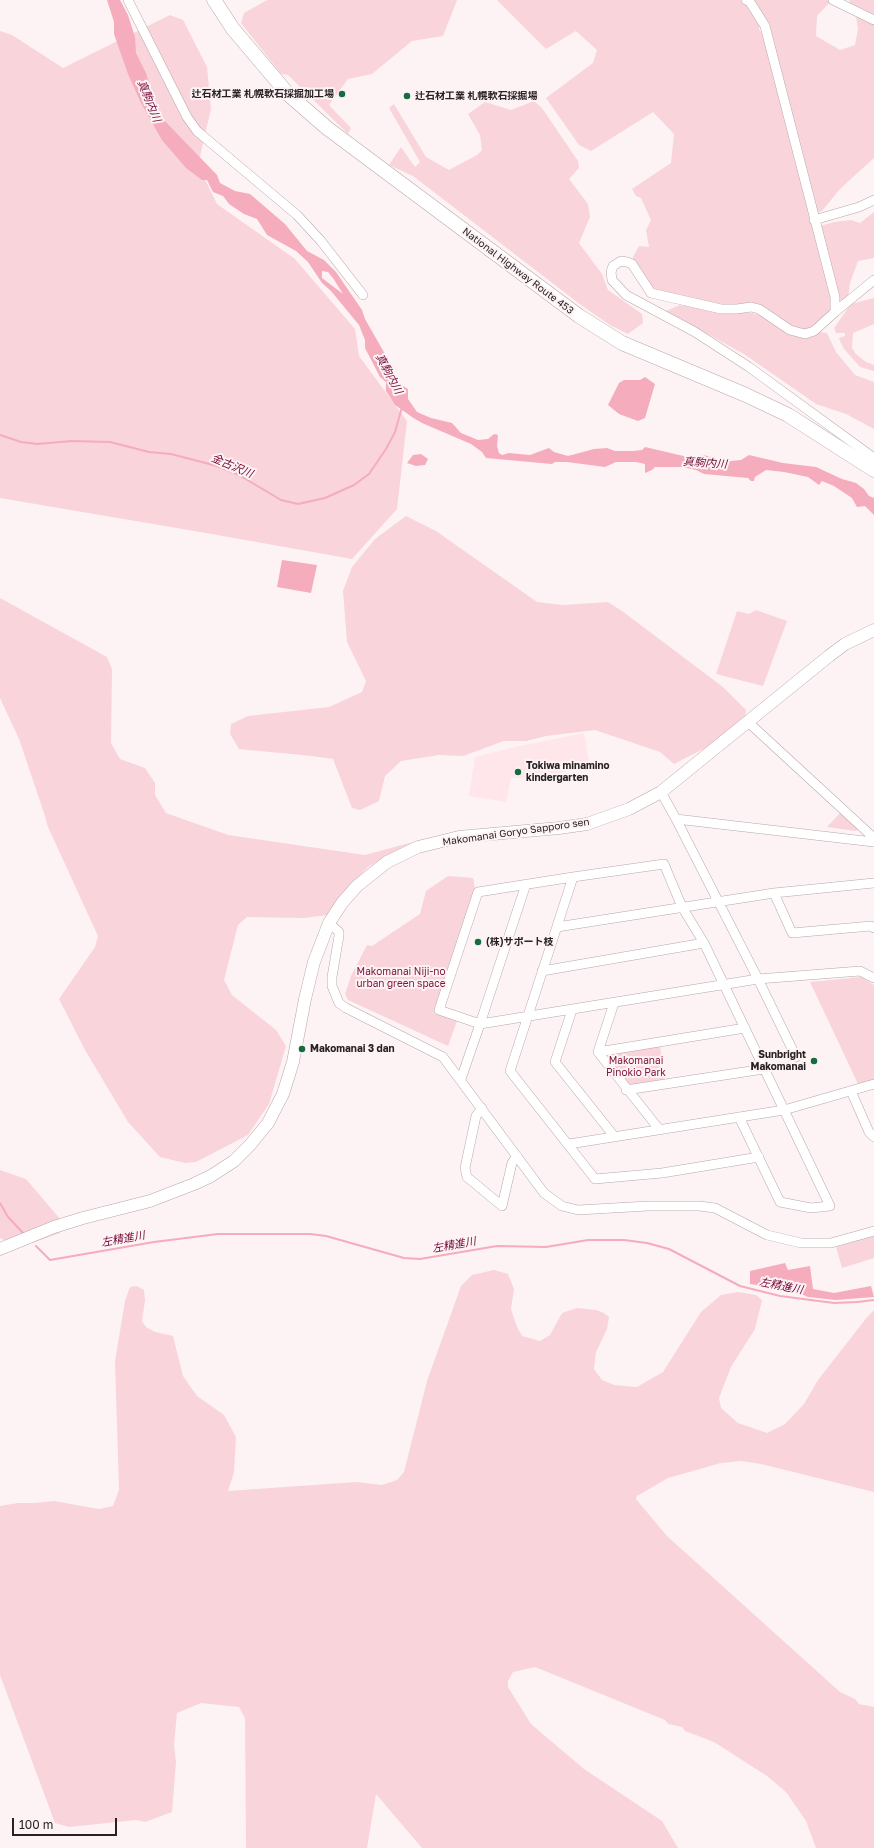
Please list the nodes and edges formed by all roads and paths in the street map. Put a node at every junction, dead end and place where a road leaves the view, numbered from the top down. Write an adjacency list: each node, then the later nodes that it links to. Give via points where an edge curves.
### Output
1 (128, 0): 9 (street, via 187,117 197,131 297,215)
2 (214, 0): 12 (highway, National Highway Route 453, via 233,29 288,94 327,128 579,316 622,343 746,394 788,415)
3 (746, 0): 7 (street, via 750,2 765,26)
4 (833, 0): 5 (street)
5 (874, 20)
6 (874, 200): 7 (street)
7 (814, 220): 10 (street, via 835,297)
8 (874, 280): 10 (street)
9 (363, 295)
10 (835, 312): 11 (street, via 814,331 805,334 790,330 759,309 721,309 651,294 632,264 627,262 616,263 611,272 612,280 626,295 695,332 750,367)
11 (874, 458)
12 (874, 470)
13 (874, 630): 14 (main road, Makomanai Goryo Sapporo sen, via 845,644)
14 (748, 722): 15 (main road, Makomanai Goryo Sapporo sen); 17 (street)
15 (660, 792): 16 (street); 25 (main road, Makomanai Goryo Sapporo sen, via 629,810 587,824 459,837 418,847 387,862 371,874 342,903)
16 (676, 819): 18 (street); 23 (street)
17 (874, 838)
18 (874, 842)
19 (573, 877): 21 (street); 24 (street, via 664,864); 26 (street)
20 (874, 883): 22 (street)
21 (526, 884): 36 (street); 36 (street, via 478,892 439,1010)
22 (774, 893): 23 (street); 27 (street, via 792,933 870,926)
23 (718, 902): 24 (street); 31 (street)
24 (682, 907): 26 (street); 28 (street)
25 (329, 923): 41 (street, via 339,932 332,986 340,1003 443,1057); 55 (main road, Makomanai Goryo Sapporo sen, via 314,962 294,1062 283,1094 268,1124 234,1161 211,1176 154,1200 54,1227)
26 (557, 927): 29 (street)
27 (874, 928)
28 (704, 943): 29 (street); 32 (street)
29 (542, 971): 35 (street)
30 (874, 978): 31 (street, via 860,971)
31 (758, 979): 32 (street); 39 (street)
32 (723, 985): 33 (street); 37 (street)
33 (614, 1003): 34 (street); 38 (street)
34 (572, 1010): 35 (street); 49 (street, via 555,1062)
35 (527, 1016): 36 (street); 51 (street, via 510,1071)
36 (480, 1024): 41 (street)
37 (745, 1028): 38 (street); 40 (street)
38 (598, 1052): 43 (street)
39 (796, 1057)
40 (764, 1069): 43 (street); 46 (street)
41 (461, 1079): 45 (street)
42 (874, 1084): 44 (street)
43 (626, 1090): 48 (street)
44 (851, 1091): 46 (street); 50 (street, via 869,1132)
45 (482, 1108): 52 (street); 52 (street, via 476,1116 465,1168 468,1177 502,1206 512,1163)
46 (784, 1110): 47 (street); 53 (street, via 830,1206 811,1208 780,1202)
47 (739, 1117): 48 (street); 53 (street)
48 (659, 1129): 49 (street)
49 (614, 1136): 51 (street)
50 (874, 1137)
51 (569, 1144): 53 (street, via 595,1179 662,1173)
52 (517, 1156): 54 (street, via 544,1193 553,1201 578,1210 648,1206 715,1208 767,1235 800,1243 831,1243)
53 (759, 1157)
54 (874, 1231)
55 (0, 1249)

